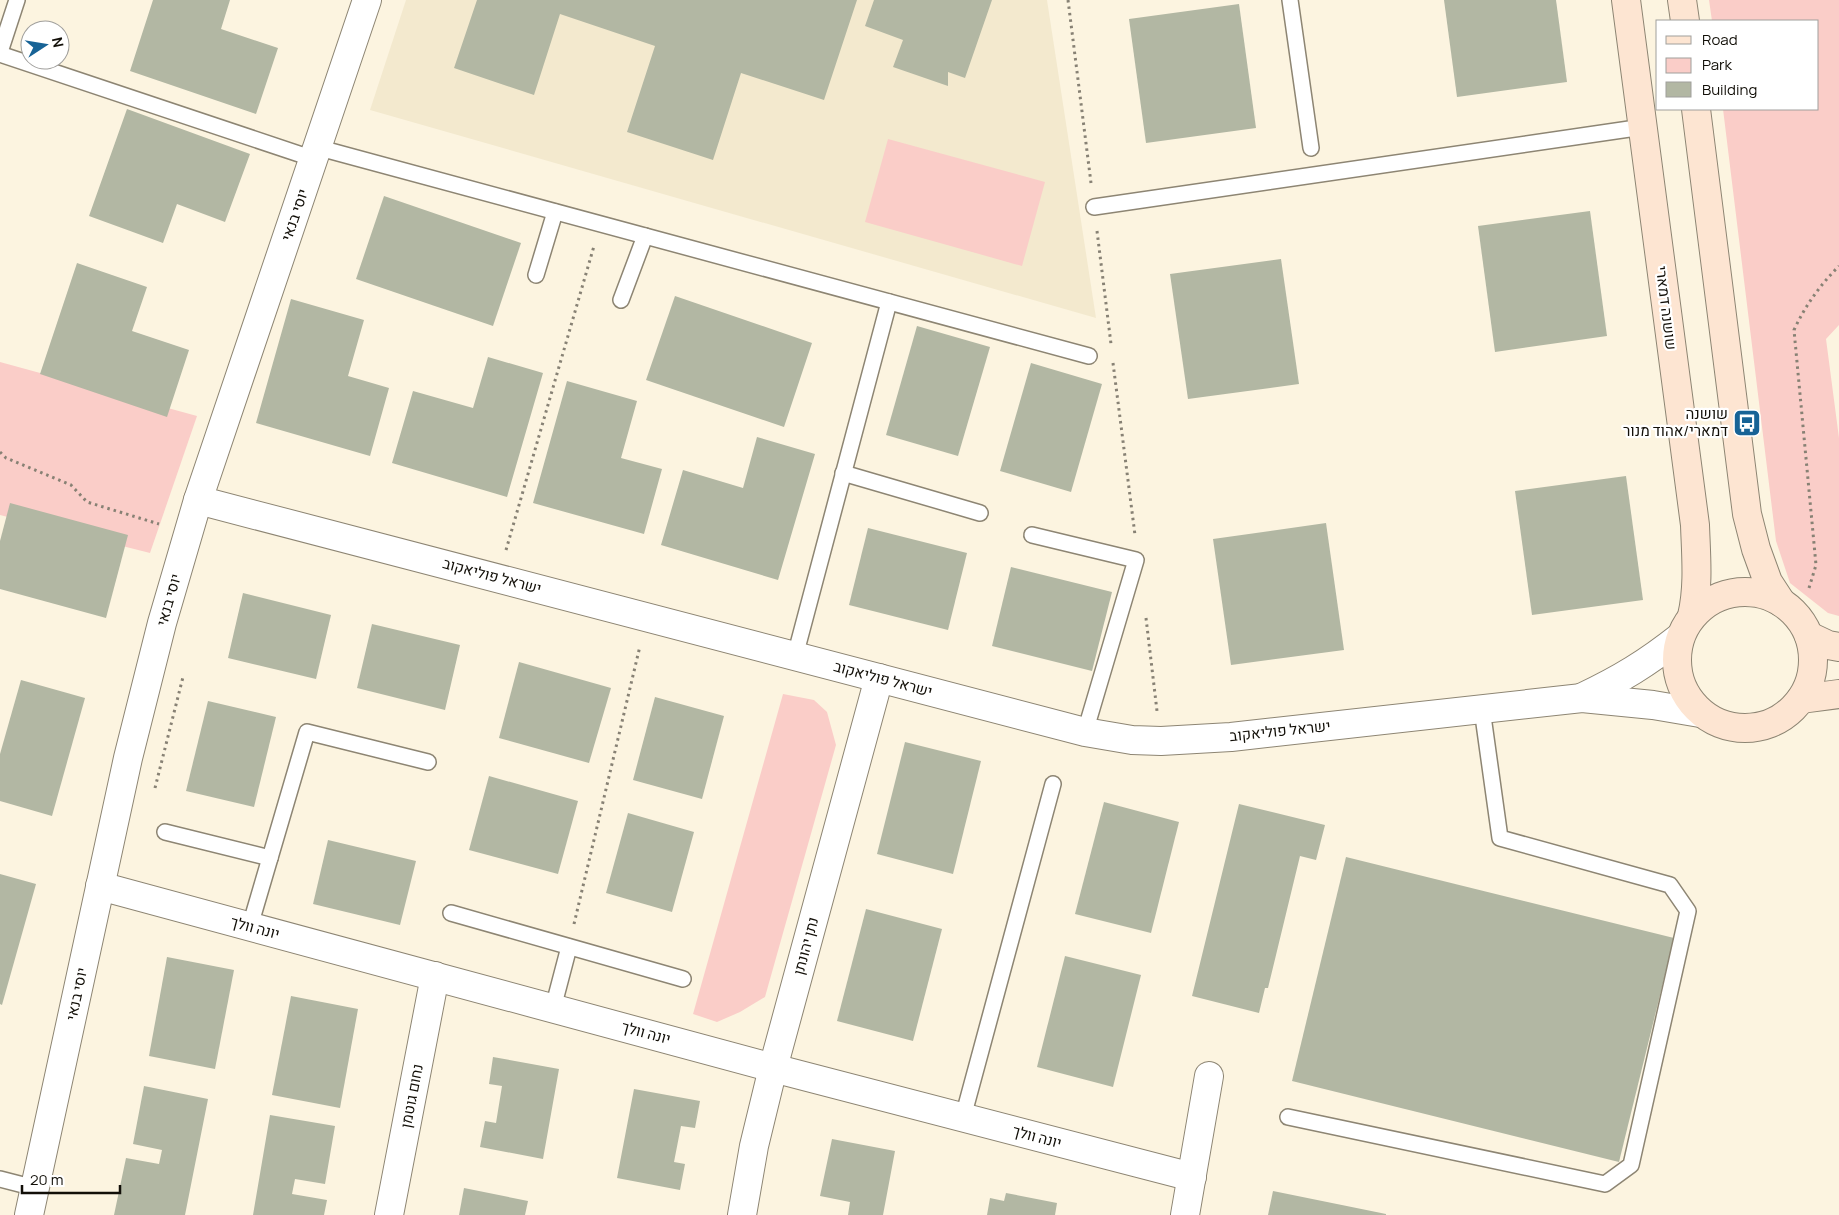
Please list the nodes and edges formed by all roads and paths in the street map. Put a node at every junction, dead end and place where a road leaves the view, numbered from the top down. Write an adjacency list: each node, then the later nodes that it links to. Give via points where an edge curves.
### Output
1 (17, 0): 8 (lane)
2 (367, 0): 12 (street, יוסי בנאי)
3 (1068, 0): 13 (path)
4 (1290, 0): 11 (lane)
5 (1626, 0): 10 (main road, שושנה דמארי)
6 (1682, 0): 7 (main road)
7 (1685, 20)
8 (0, 53): 12 (lane)
9 (1696, 110): 34 (main road, via 1747,514 1768,582)
10 (1643, 127): 13 (lane); 35 (main road, שושנה דמארי, via 1695,525 1696,600)
11 (1311, 148)
12 (315, 153): 14 (lane); 26 (street, יוסי בנאי)
13 (1094, 206): 21 (path)
14 (555, 212): 15 (lane); 18 (lane)
15 (600, 224): 16 (lane); 31 (path)
16 (645, 236): 19 (lane); 20 (lane)
17 (1839, 266): 34 (path, via 1802,311 1794,330 1816,565)
18 (536, 275)
19 (621, 300)
20 (889, 302): 23 (lane); 25 (lane)
21 (1111, 345)
22 (1112, 355): 30 (path)
23 (1089, 356)
24 (0, 452): 28 (path, via 6,458 71,485 87,502)
25 (843, 473): 27 (lane); 37 (lane)
26 (198, 500): 28 (street, יוסי בנאי); 31 (street, ישראל פוליאקוב)
27 (980, 513)
28 (188, 534): 50 (street, יוסי בנאי, via 130,748)
29 (1032, 535): 44 (lane, via 1136,560)
30 (1136, 543)
31 (498, 578): 33 (street, ישראל פוליאקוב)
32 (1145, 612): 45 (path)
33 (647, 617): 37 (street, ישראל פוליאקוב); 53 (path)
34 (1796, 618): 35 (main road, via 1763,594 1744,592 1724,594 1707,603); 36 (main road, via 1828,645); 41 (main road, via 1813,657 1811,680)
35 (1686, 627): 40 (street, ישראל פוליאקוב, via 1652,660); 43 (main road, via 1676,657 1678,678)
36 (1839, 647)
37 (794, 656): 38 (street, ישראל פוליאקוב)
38 (879, 678): 44 (street, ישראל פוליאקוב); 57 (street, נתן יהונתן)
39 (1839, 694): 41 (main road)
40 (1582, 698): 42 (street, ישראל פוליאקוב); 43 (street, ישראל פוליאקוב, via 1653,704)
41 (1801, 699): 43 (main road, via 1785,716 1765,726 1742,729 1720,725)
42 (1482, 709): 45 (street, ישראל פוליאקוב, via 1231,737); 60 (lane, via 1500,838 1670,884 1688,911 1631,1164 1605,1184)
43 (1700, 713)
44 (1085, 732): 45 (street, ישראל פוליאקוב)
45 (1161, 741)
46 (428, 762): 49 (lane, via 307,732)
47 (1053, 784): 59 (lane)
48 (166, 832): 49 (lane)
49 (270, 858): 52 (lane)
50 (100, 886): 52 (street, יונה וולך); 63 (street, יוסי בנאי)
51 (450, 913): 53 (lane)
52 (250, 926): 54 (street, יונה וולך)
53 (569, 947): 55 (lane); 56 (lane)
54 (435, 976): 56 (street, יונה וולך); 65 (street, נחום גוטמן)
55 (683, 979)
56 (553, 1008): 57 (street, יונה וולך)
57 (773, 1068): 59 (street, יונה וולך); 66 (street, נתן יהונתן)
58 (1209, 1076): 61 (street)
59 (963, 1117): 61 (street, יונה וולך)
60 (1288, 1117)
61 (1192, 1177): 67 (street)
62 (0, 1179): 63 (lane)
63 (35, 1188): 64 (street, יוסי בנאי)
64 (29, 1215)
65 (389, 1215)
66 (742, 1215)
67 (1185, 1215)

